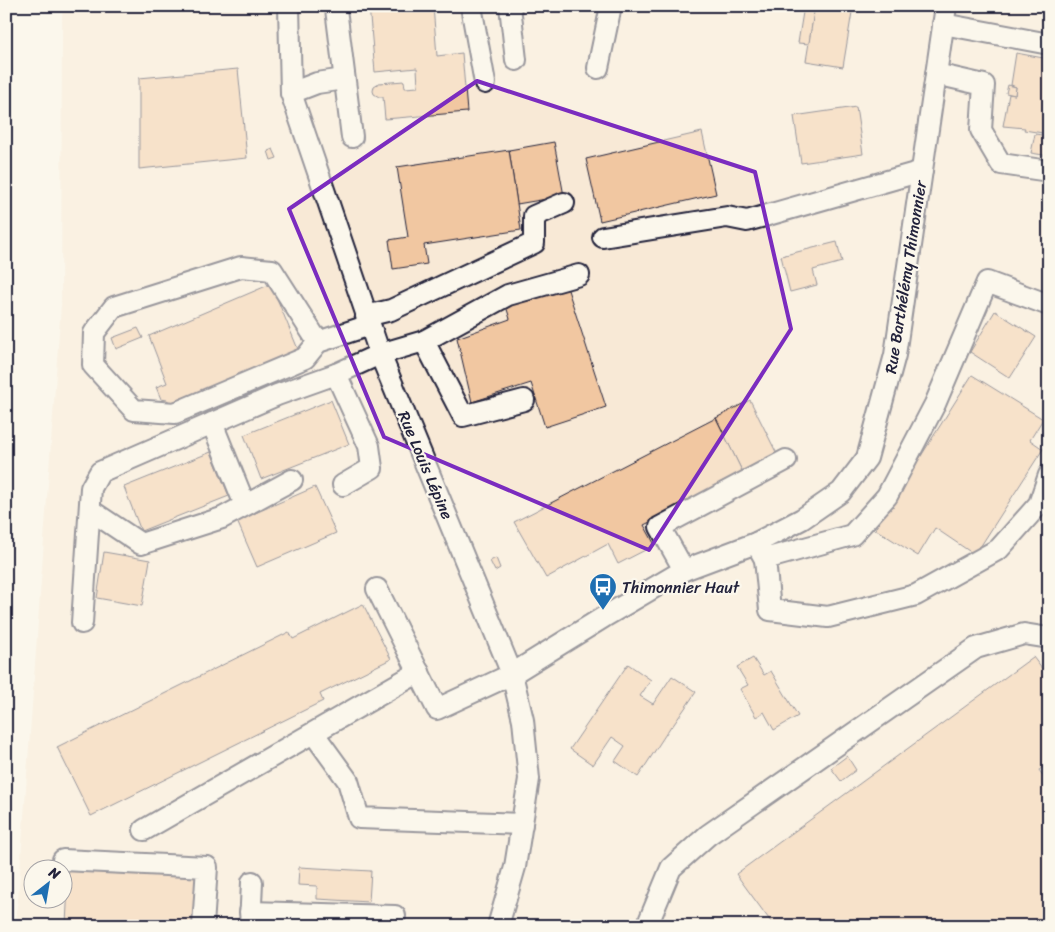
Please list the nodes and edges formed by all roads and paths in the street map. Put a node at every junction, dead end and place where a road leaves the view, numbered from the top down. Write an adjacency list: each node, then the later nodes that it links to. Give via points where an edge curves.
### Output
1 (290, 6): 13 (street, Rue Louis Lépine)
2 (471, 6): 12 (street)
3 (510, 6): 8 (street)
4 (612, 6): 9 (street)
5 (336, 9): 11 (street)
6 (945, 15): 7 (street); 10 (street, Rue Barthélémy Thimonnier)
7 (1049, 44)
8 (516, 60)
9 (598, 68)
10 (936, 74): 15 (street, Rue Barthélémy Thimonnier); 16 (street, via 984,85 981,130 1001,164)
11 (344, 79): 13 (street, via 317,83); 14 (street)
12 (485, 84)
13 (291, 93): 21 (street, Rue Louis Lépine)
14 (352, 137)
15 (922, 171): 18 (street, via 747,221 727,218); 34 (street, Rue Barthélémy Thimonnier, via 895,355 867,458 841,492)
16 (1049, 171)
17 (564, 203): 21 (street, via 534,216 534,243)
18 (603, 237)
19 (579, 275): 22 (street, via 508,295)
20 (1049, 305): 34 (street, via 987,282 935,404 887,496 852,535)
21 (368, 321): 23 (street); 24 (street, Rue Louis Lépine)
22 (424, 341): 24 (street); 26 (street, via 463,416)
23 (318, 342): 23 (street, via 272,270 241,267 114,307 94,333 93,366 134,410 175,413 306,358)
24 (380, 354): 25 (street); 40 (street, Rue Louis Lépine)
25 (336, 374): 27 (street); 31 (street, via 369,446 372,468)
26 (524, 400)
27 (212, 423): 32 (street); 33 (street, via 100,472 91,488)
28 (786, 460): 35 (street, via 660,527)
29 (1049, 475): 34 (street, via 1039,504 999,549 916,595 828,618 770,610)
30 (292, 480): 32 (street)
31 (344, 485)
32 (245, 506): 33 (street, via 222,518 141,544)
33 (90, 510): 37 (street)
34 (761, 551): 35 (street, Rue Barthélémy Thimonnier)
35 (684, 570): 40 (street, Rue Barthélémy Thimonnier)
36 (377, 589): 39 (street)
37 (82, 623)
38 (1049, 638): 50 (street, via 1024,634 976,648 708,835 670,868)
39 (419, 672): 40 (street, Rue Barthélémy Thimonnier, via 437,709); 41 (street)
40 (512, 674): 42 (street, Rue Louis Lépine, via 523,720 529,779)
41 (314, 734): 42 (street, via 348,781 360,818); 43 (street)
42 (522, 824): 49 (street, Rue Louis Lépine, via 515,867)
43 (144, 830)
44 (72, 860): 48 (street, via 207,867)
45 (252, 882): 47 (street)
46 (395, 916): 47 (street)
47 (250, 919)
48 (203, 926)
49 (498, 926)
50 (647, 926)

